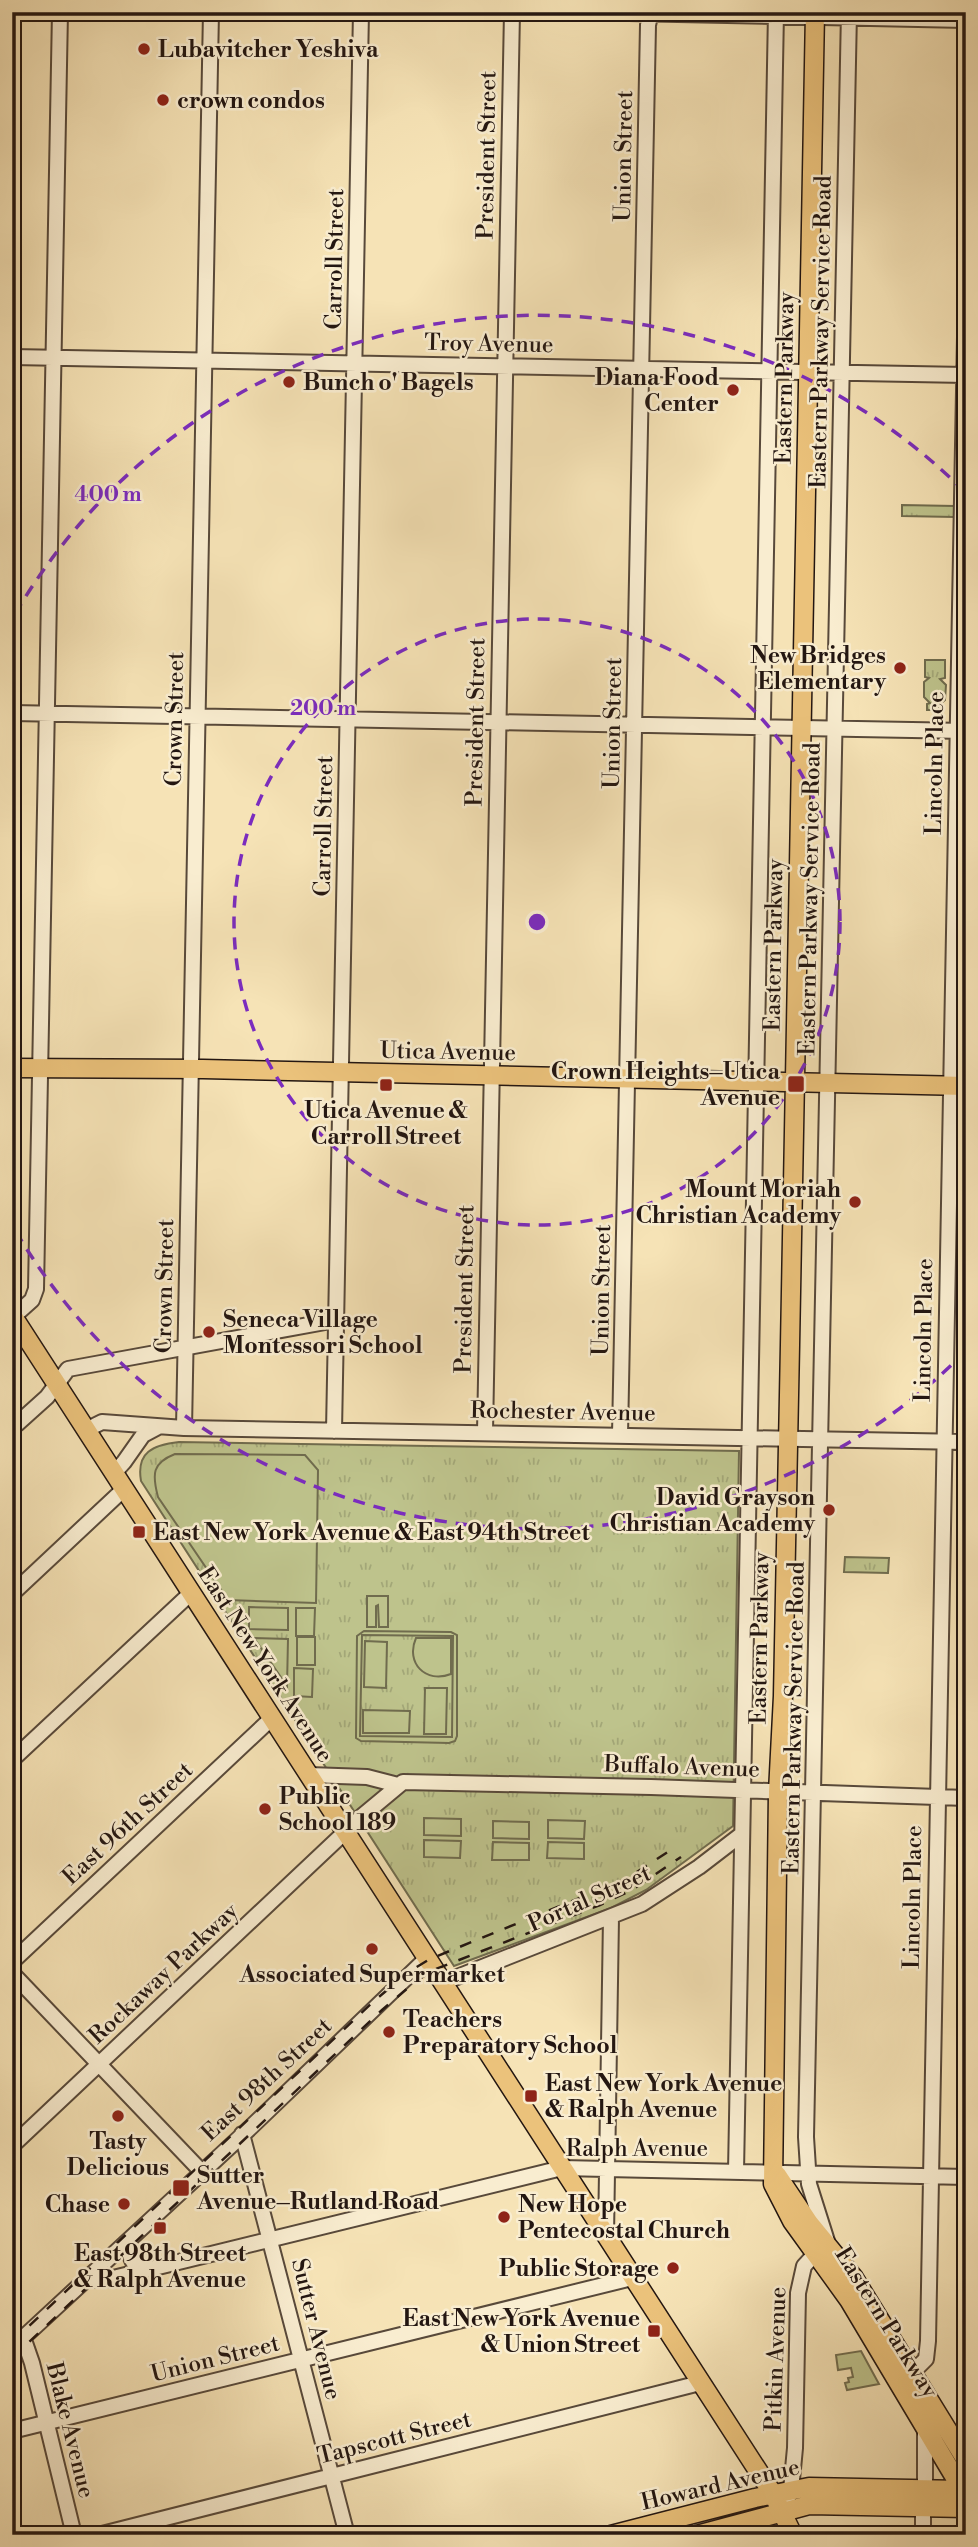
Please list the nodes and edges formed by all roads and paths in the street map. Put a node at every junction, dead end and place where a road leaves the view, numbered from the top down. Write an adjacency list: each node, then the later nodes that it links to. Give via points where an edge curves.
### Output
1 (60, 12): 13 (street)
2 (211, 12): 14 (street, Crown Street)
3 (361, 12): 15 (street, Carroll Street)
4 (512, 12): 16 (street, President Street)
5 (579, 12): 6 (street)
6 (651, 13): 7 (street); 17 (street, Union Street)
7 (776, 14): 8 (street); 18 (street)
8 (815, 14): 9 (street); 19 (main road, Eastern Parkway)
9 (849, 15): 10 (street); 20 (street, Eastern Parkway Service Road)
10 (966, 20)
11 (966, 283): 21 (street, Lincoln Place)
12 (12, 357): 13 (street, Troy Avenue)
13 (54, 358): 14 (street, Troy Avenue); 23 (street)
14 (204, 362): 15 (street, Troy Avenue); 24 (street, Crown Street)
15 (354, 364): 16 (street, Troy Avenue); 25 (street, Carroll Street)
16 (505, 366): 17 (street, Troy Avenue); 26 (street, President Street)
17 (641, 369): 18 (street, Troy Avenue); 27 (street, Union Street)
18 (771, 371): 19 (street, Troy Avenue); 28 (street)
19 (808, 372): 20 (street, Troy Avenue); 29 (main road, Eastern Parkway)
20 (842, 373): 21 (street, Troy Avenue); 30 (street, Eastern Parkway Service Road)
21 (965, 375): 31 (street, Lincoln Place)
22 (12, 713): 23 (street)
23 (47, 713): 24 (street); 33 (street)
24 (196, 716): 25 (street); 34 (street, Crown Street)
25 (348, 719): 26 (street); 35 (street, Carroll Street)
26 (498, 722): 27 (street); 36 (street, President Street)
27 (634, 724): 28 (street); 37 (street, Union Street)
28 (764, 727): 29 (street); 38 (street)
29 (801, 728): 30 (street); 39 (main road, Eastern Parkway)
30 (835, 729): 31 (street); 40 (street, Eastern Parkway Service Road)
31 (962, 731): 41 (street, Lincoln Place)
32 (12, 1068): 33 (main road, Utica Avenue)
33 (40, 1069): 34 (main road, Utica Avenue); 42 (street, via 36,1289 32,1300)
34 (191, 1069): 35 (main road, Utica Avenue); 44 (street, Crown Street)
35 (341, 1073): 36 (main road, Utica Avenue); 43 (street, Carroll Street)
36 (491, 1077): 37 (main road, Utica Avenue); 51 (street, President Street)
37 (628, 1080): 38 (main road, Utica Avenue); 52 (street, Union Street)
38 (757, 1082): 39 (main road, Utica Avenue); 53 (street)
39 (794, 1082): 40 (main road, Utica Avenue); 54 (main road, Eastern Parkway)
40 (827, 1083): 41 (main road, Utica Avenue); 55 (street, Eastern Parkway Service Road)
41 (958, 1086): 56 (street, Lincoln Place)
42 (13, 1316): 45 (main road, East New York Avenue)
43 (336, 1320): 44 (street); 50 (street, Carroll Street)
44 (186, 1348): 45 (street, via 68,1369); 48 (street, Crown Street)
45 (57, 1384): 46 (street); 49 (main road, East New York Avenue)
46 (17, 1424)
47 (160, 1427): 48 (street, Rochester Avenue); 49 (street, Rochester Avenue, via 102,1422); 58 (street, via 143,1435)
48 (184, 1427): 50 (street, Rochester Avenue)
49 (86, 1430): 58 (main road, East New York Avenue)
50 (334, 1431): 51 (street, Rochester Avenue)
51 (485, 1432): 52 (street, Rochester Avenue)
52 (621, 1436): 53 (street, Rochester Avenue)
53 (750, 1438): 54 (street, Rochester Avenue); 66 (street)
54 (788, 1439): 55 (street, Rochester Avenue); 67 (main road, Eastern Parkway)
55 (822, 1440): 56 (street, Rochester Avenue); 68 (street, Eastern Parkway Service Road)
56 (944, 1442): 57 (street, Rochester Avenue); 69 (street, Lincoln Place)
57 (966, 1442)
58 (114, 1473): 59 (main road, East New York Avenue)
59 (124, 1489): 60 (main road, East New York Avenue); 61 (street)
60 (191, 1592): 62 (main road, East New York Avenue); 63 (street)
61 (12, 1594)
62 (272, 1718): 64 (main road, East New York Avenue); 75 (street, East 96th Street)
63 (12, 1760)
64 (309, 1775): 65 (street, Buffalo Avenue, via 367,1777); 71 (main road, East New York Avenue)
65 (398, 1785): 66 (street, Buffalo Avenue, via 412,1781); 71 (street)
66 (743, 1791): 67 (street, Buffalo Avenue); 72 (street)
67 (778, 1792): 68 (street, Buffalo Avenue); 85 (main road, Eastern Parkway)
68 (815, 1794): 69 (street, Buffalo Avenue); 86 (street, Eastern Parkway Service Road)
69 (936, 1798): 70 (street, Buffalo Avenue); 87 (street, Lincoln Place)
70 (966, 1798)
71 (345, 1832): 74 (main road, East New York Avenue); 78 (street, Rockaway Parkway)
72 (742, 1834): 73 (street, Portal Street, via 674,1884); 84 (street)
73 (611, 1918): 77 (street, Portal Street); 82 (street)
74 (427, 1958): 77 (main road, East New York Avenue); 79 (street, East 98th Street)
75 (12, 1962)
76 (12, 1973): 78 (street)
77 (443, 1983): 81 (main road, East New York Avenue)
78 (99, 2065): 80 (street, Rockaway Parkway); 83 (street)
79 (242, 2134): 83 (street, East 98th Street); 90 (street, Sutter Avenue)
80 (12, 2146)
81 (562, 2168): 82 (street, Ralph Avenue); 89 (main road, East New York Avenue); 90 (street, Ralph Avenue)
82 (607, 2169): 84 (street, Ralph Avenue); 89 (street)
83 (201, 2171): 91 (street, East 98th Street)
84 (736, 2172): 85 (street, Ralph Avenue)
85 (775, 2173): 86 (street, Ralph Avenue); 92 (main road, Eastern Parkway, via 773,2184 780,2201)
86 (808, 2173): 87 (street, Ralph Avenue); 92 (street, Eastern Parkway Service Road)
87 (929, 2176): 88 (street, Ralph Avenue); 98 (street, Lincoln Place, via 928,2352)
88 (966, 2176)
89 (606, 2236): 94 (main road, East New York Avenue)
90 (271, 2239): 93 (street, Ralph Avenue); 97 (street, Sutter Avenue)
91 (125, 2244): 93 (street, via 134,2262); 95 (street, East 98th Street)
92 (822, 2249): 98 (main road, Eastern Parkway, via 855,2278); 101 (main road, Eastern Parkway); 106 (street, Pitkin Avenue, via 804,2266 798,2293 795,2448)
93 (152, 2269): 95 (street, Ralph Avenue)
94 (632, 2278): 97 (street, Union Street); 99 (main road, East New York Avenue)
95 (88, 2280): 96 (street, East 98th Street)
96 (18, 2343): 100 (street, Blake Avenue, via 32,2363)
97 (301, 2360): 100 (street, Union Street); 104 (street, Sutter Avenue)
98 (913, 2372): 103 (main road, Eastern Parkway)
99 (701, 2383): 104 (street, Tapscott Street); 106 (main road, East New York Avenue)
100 (47, 2424): 102 (street, Union Street); 111 (street, Blake Avenue)
101 (925, 2428): 105 (street); 107 (main road, Eastern Parkway)
102 (12, 2431)
103 (966, 2460)
104 (332, 2476): 112 (street, Tapscott Street); 113 (street, Sutter Avenue)
105 (925, 2489): 106 (main road, Howard Avenue, via 809,2487); 107 (main road, Howard Avenue)
106 (782, 2492): 110 (main road, East New York Avenue); 114 (main road, Howard Avenue)
107 (964, 2493)
108 (923, 2508): 109 (main road, Howard Avenue); 110 (main road, Howard Avenue, via 809,2505); 117 (street)
109 (966, 2508)
110 (783, 2511): 115 (main road, Howard Avenue); 116 (main road, East New York Avenue)
111 (74, 2535)
112 (98, 2535)
113 (347, 2535)
114 (611, 2535)
115 (697, 2535)
116 (793, 2535)
117 (923, 2535)

